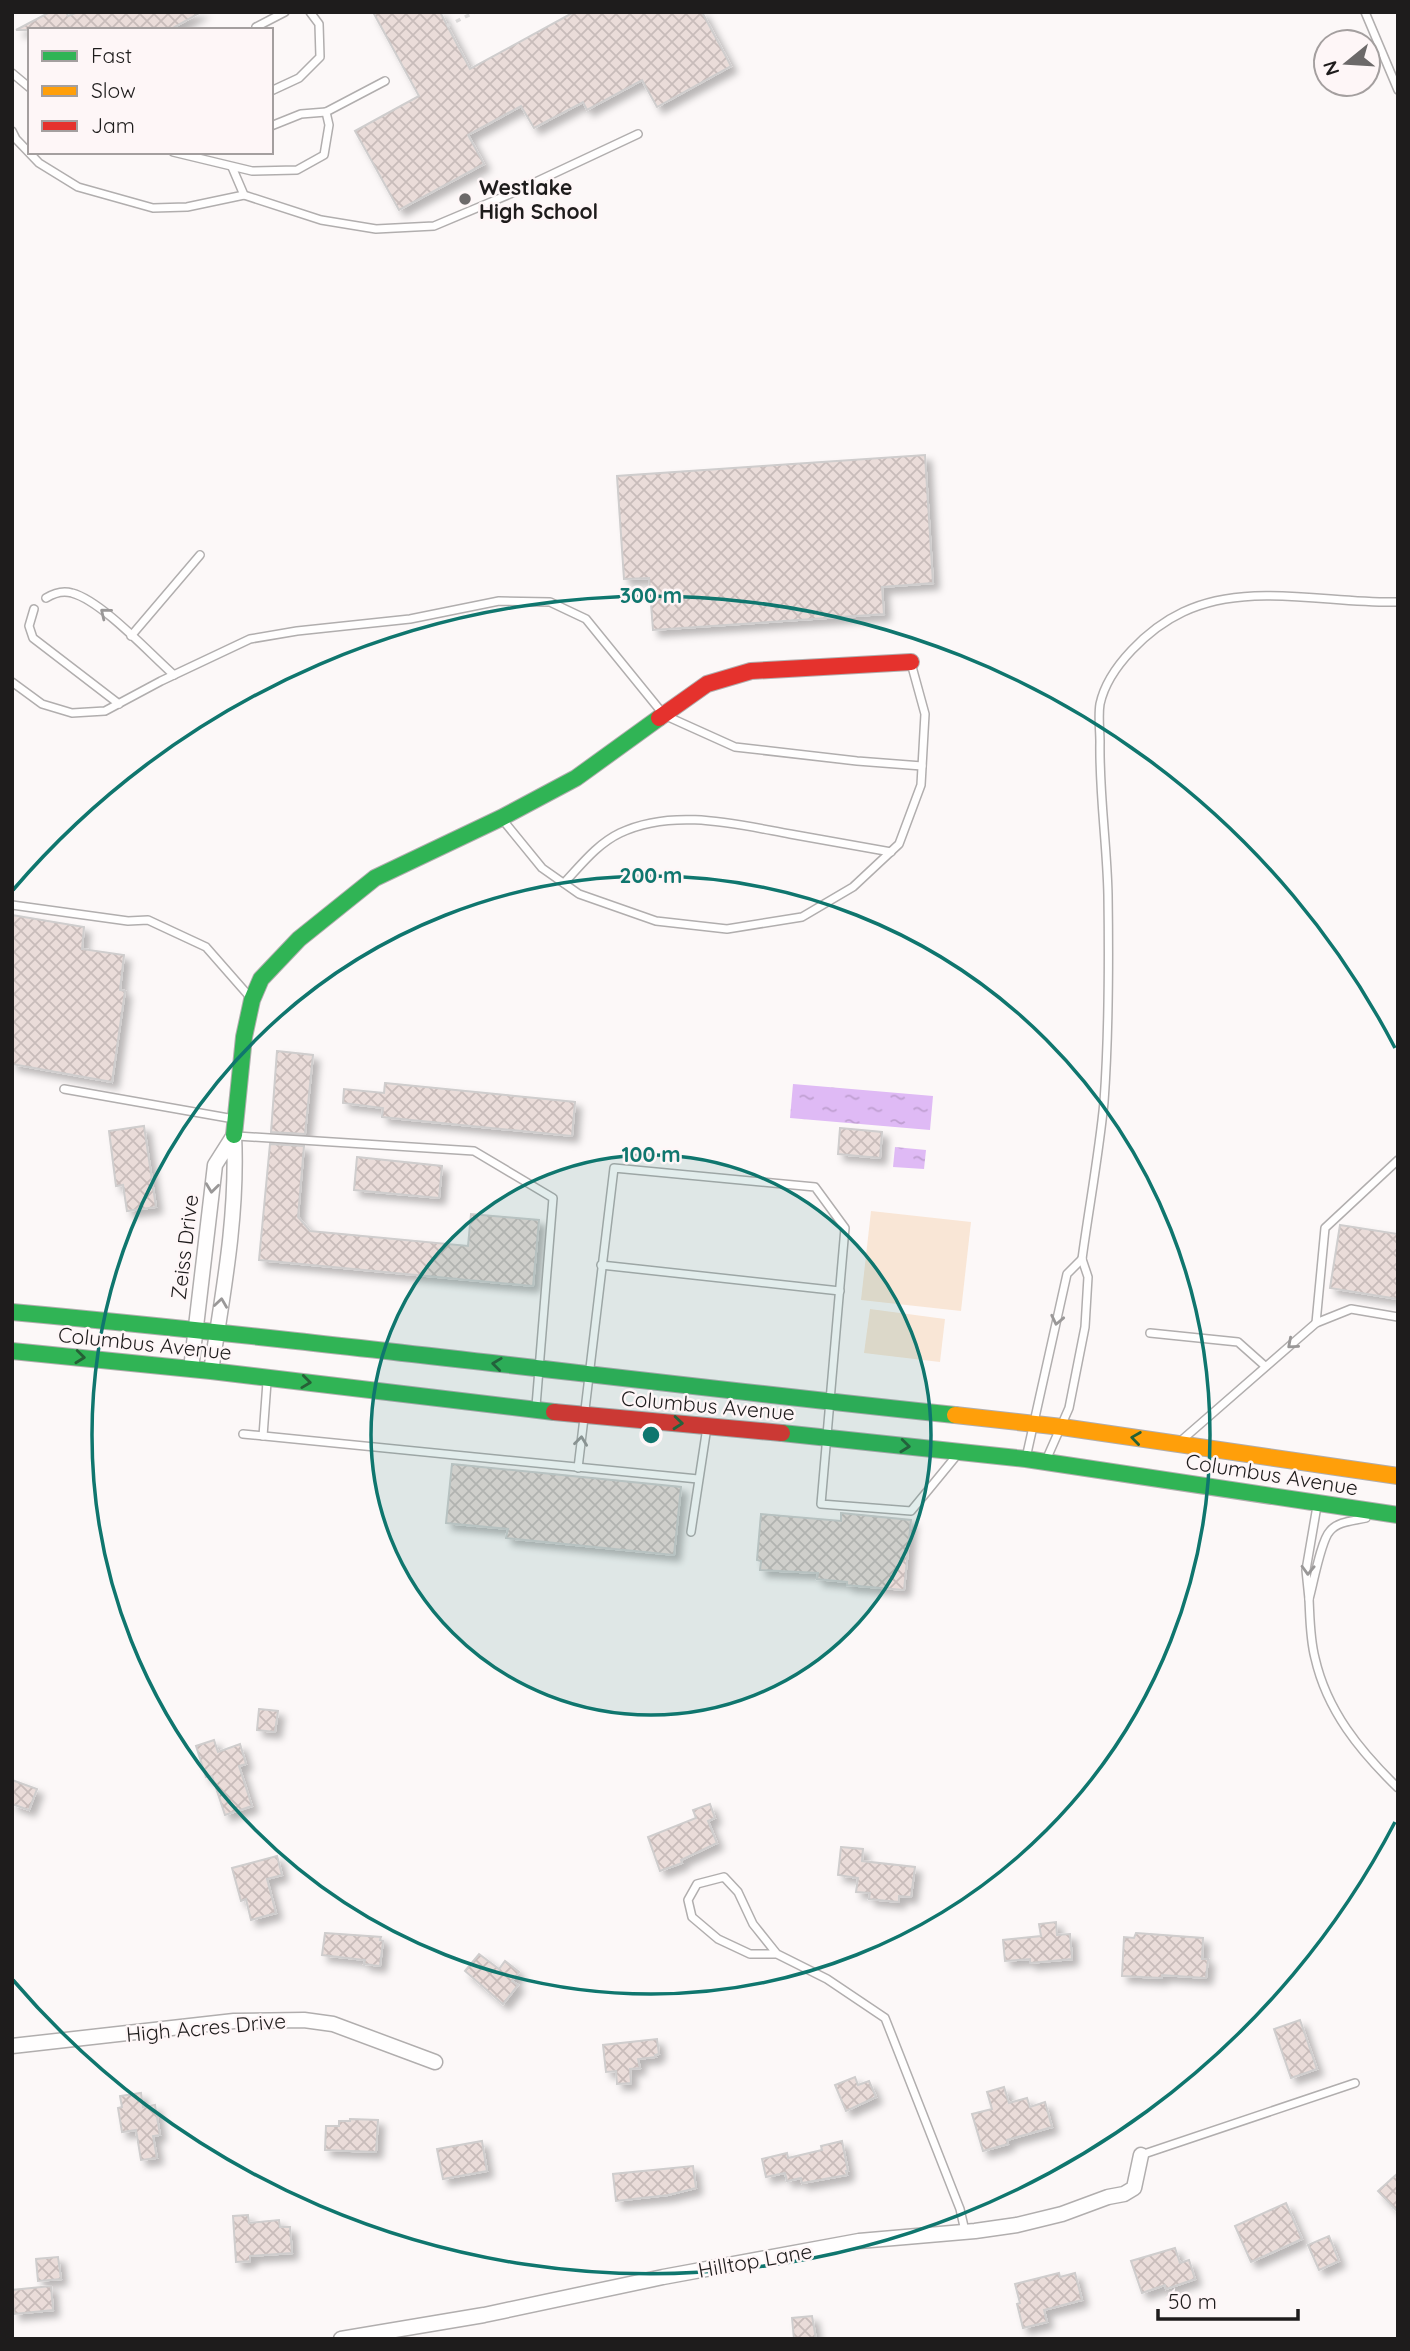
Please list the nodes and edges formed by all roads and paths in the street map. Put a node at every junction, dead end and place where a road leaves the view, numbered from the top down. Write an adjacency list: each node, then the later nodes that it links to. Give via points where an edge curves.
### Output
1 (285, 12): 6 (lane)
2 (310, 12): 10 (lane, via 319,24 320,57 299,78)
3 (475, 12): 5 (path)
4 (1365, 12): 11 (lane)
5 (447, 26)
6 (256, 27)
7 (12, 73): 9 (lane)
8 (385, 81): 12 (lane)
9 (28, 86)
10 (273, 90)
11 (1398, 90)
12 (326, 112): 13 (lane, via 301,114); 21 (lane, via 329,125 324,155 297,170 252,172)
13 (273, 125)
14 (12, 131): 16 (lane)
15 (638, 134): 22 (lane, via 434,226 376,229 321,220)
16 (28, 152)
17 (30, 154): 22 (lane, via 78,187 153,208 187,207)
18 (181, 154): 20 (lane)
19 (202, 154): 20 (lane)
20 (194, 157): 21 (lane)
21 (232, 167): 22 (lane)
22 (244, 195)
23 (200, 555): 27 (lane)
24 (46, 598): 27 (lane, one-way to 24, via 100,608 72,593 56,592)
25 (1398, 603): 42 (lane, via 1297,597 1210,602 1155,629 1111,677 1100,705 1099,775 1108,892 1104,1102)
26 (34, 609): 31 (lane, via 29,626 33,638)
27 (131, 636): 29 (lane)
28 (911, 662): 32 (street, Zeiss Drive, via 751,671 707,684); 33 (lane, via 925,714)
29 (174, 675): 31 (lane); 32 (lane, via 250,639 410,620 499,601 550,602 586,619)
30 (12, 682): 31 (lane, via 42,704 72,713 105,711)
31 (119, 704)
32 (664, 716): 33 (lane, via 735,747); 34 (street, Zeiss Drive, via 576,778)
33 (922, 766): 35 (lane, via 921,785 899,844)
34 (502, 818): 36 (lane, via 542,868); 38 (street, Zeiss Drive, via 375,878 299,939 261,979)
35 (891, 852): 36 (lane, via 747,826 655,821 619,834 594,850); 36 (lane, via 853,887 802,916 727,929 656,921 579,894)
36 (564, 883)
37 (12, 905): 38 (lane, via 148,920 206,947)
38 (252, 1000): 40 (street, Zeiss Drive)
39 (64, 1089): 40 (lane)
40 (234, 1127): 48 (street, Zeiss Drive, one-way to 48, via 215,1165); 49 (street, Zeiss Drive, one-way to 40, via 236,1176); 54 (lane, via 474,1151 553,1198)
41 (1398, 1160): 47 (lane, via 1325,1228)
42 (1082, 1259): 61 (lane, one-way to 61, via 1066,1274); 63 (lane, via 1088,1277 1085,1327)
43 (601, 1265): 44 (lane); 44 (lane, via 614,1168 815,1187 845,1228); 56 (lane)
44 (840, 1291): 58 (lane)
45 (12, 1311): 48 (street, Columbus Avenue)
46 (1398, 1317): 47 (lane, via 1351,1309)
47 (1316, 1323): 52 (lane, one-way to 52)
48 (195, 1329): 49 (street, Columbus Avenue); 53 (street, Zeiss Drive)
49 (217, 1331): 54 (street, Columbus Avenue, one-way to 49); 55 (street, Zeiss Drive)
50 (1150, 1333): 52 (lane, via 1238,1342)
51 (12, 1351): 53 (street, Columbus Avenue, one-way to 53)
52 (1265, 1366): 67 (lane)
53 (191, 1369): 55 (street, Columbus Avenue)
54 (539, 1369): 56 (street, Columbus Avenue); 59 (lane)
55 (211, 1371): 57 (street, Columbus Avenue)
56 (590, 1374): 58 (street, Columbus Avenue); 60 (lane)
57 (267, 1378): 59 (street, Columbus Avenue, one-way to 59); 65 (lane)
58 (831, 1402): 61 (street, Columbus Avenue); 66 (lane)
59 (536, 1410): 60 (street, Columbus Avenue)
60 (584, 1415): 62 (street, Columbus Avenue, one-way to 62); 71 (lane, one-way to 60)
61 (1034, 1424): 63 (street, Columbus Avenue); 69 (lane)
62 (707, 1426): 66 (street, Columbus Avenue); 74 (lane)
63 (1062, 1427): 67 (street, Columbus Avenue, one-way to 63); 70 (lane)
64 (243, 1434): 65 (lane)
65 (263, 1436): 71 (lane)
66 (827, 1438): 68 (street, Columbus Avenue, one-way to 68); 68 (lane, via 821,1504 912,1510)
67 (1177, 1444): 72 (street, Columbus Avenue)
68 (959, 1451): 69 (street, Columbus Avenue)
69 (1026, 1459): 70 (street, Columbus Avenue)
70 (1045, 1461): 72 (street, Columbus Avenue)
71 (578, 1468): 74 (lane)
72 (1233, 1470): 73 (street, Columbus Avenue); 75 (street, Columbus Avenue)
73 (1398, 1476)
74 (698, 1479): 77 (lane)
75 (1318, 1502): 76 (street, Columbus Avenue); 78 (lane, one-way to 78, via 1306,1570)
76 (1394, 1514): 78 (lane, via 1342,1523 1330,1530)
77 (691, 1532)
78 (1309, 1600): 79 (lane, via 1315,1659 1332,1705 1372,1763)
79 (1398, 1788)
80 (777, 1954): 80 (lane, via 724,1877 697,1884 688,1900 692,1917 709,1932 750,1954); 85 (lane, via 827,1979 884,2018 960,2208)
81 (12, 2046): 82 (street, High Acres Drive, via 234,2021 304,2020 332,2024)
82 (435, 2062)
83 (1355, 2083): 84 (lane)
84 (1140, 2155): 85 (street, Hilltop Lane, via 1133,2188 1124,2194 1017,2225)
85 (965, 2232): 86 (street, Hilltop Lane, via 859,2241)
86 (364, 2337): 87 (street, Hilltop Lane)
87 (341, 2339)

